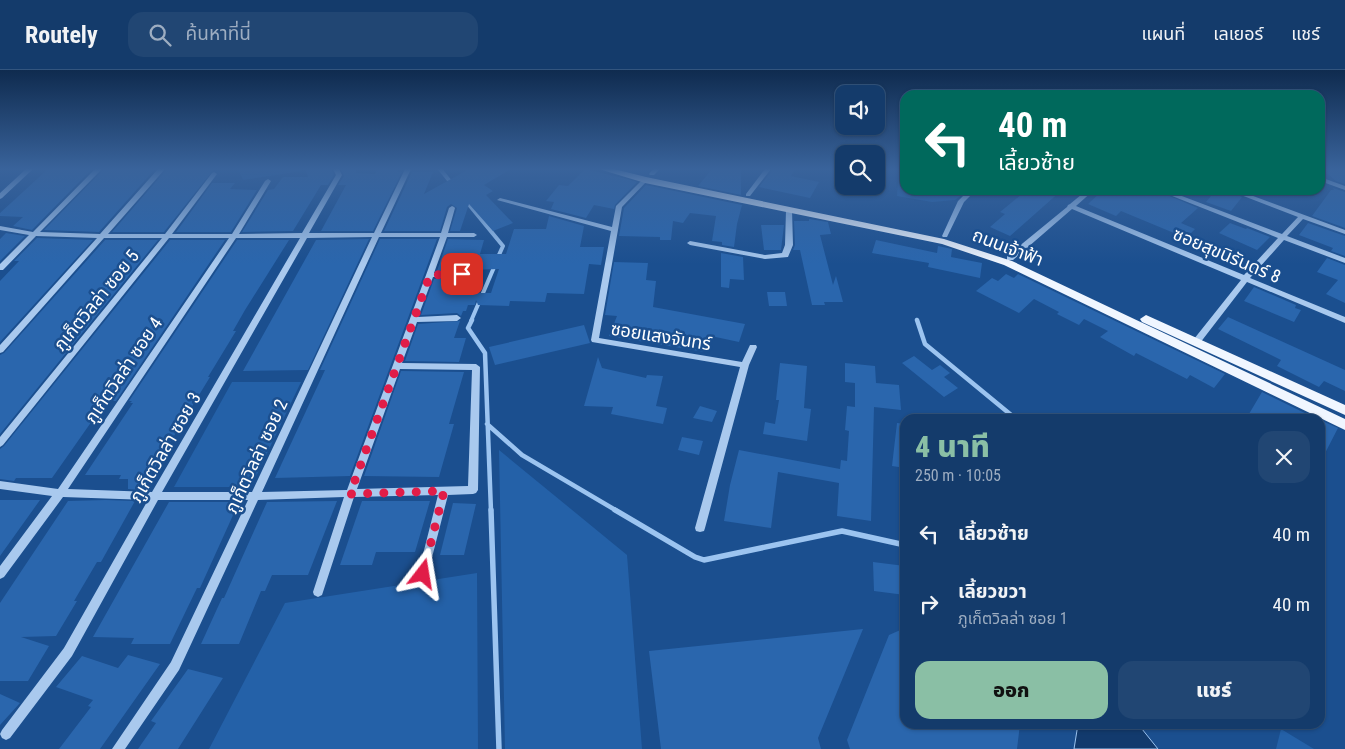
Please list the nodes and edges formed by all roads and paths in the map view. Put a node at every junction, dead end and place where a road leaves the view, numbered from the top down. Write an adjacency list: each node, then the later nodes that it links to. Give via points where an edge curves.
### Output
1 (68, 201): 22 (street)
2 (135, 201): 25 (street)
3 (194, 201): 26 (street, ภูเก็ตวิลล่า ซอย 5)
4 (256, 201): 27 (street, ภูเก็ตวิลล่า ซอย 4)
5 (325, 201): 28 (street, ภูเก็ตวิลล่า ซอย 3)
6 (394, 201): 23 (street, ภูเก็ตวิลล่า ซอย 2)
7 (503, 201): 20 (street)
8 (624, 201): 20 (street, ซอยแสงจันทร์, via 619,206)
9 (753, 201): 17 (main road, ถนนเจ้าฟ้า)
10 (775, 201): 30 (main road, ถนนเจ้าฟ้า)
11 (962, 201): 30 (street)
12 (1077, 201): 15 (street)
13 (1188, 201): 31 (street)
14 (1260, 201): 18 (street)
15 (1070, 206): 33 (street); 38 (street, ซอยสุขนิรันดร์ 8)
16 (452, 208): 29 (street)
17 (789, 210): 32 (street, via 785,255 765,256); 48 (main road, ถนนเจ้าฟ้า, via 944,242 1008,262)
18 (1302, 216): 21 (street); 31 (street)
19 (0, 228): 22 (street)
20 (615, 230): 45 (street, ซอยแสงจันทร์, via 595,340)
21 (1345, 232)
22 (35, 234): 25 (street); 35 (street)
23 (378, 235): 28 (street); 29 (street); 57 (street, ภูเก็ตวิลล่า ซอย 2)
24 (474, 235): 29 (street)
25 (105, 236): 26 (street); 44 (street)
26 (167, 236): 27 (street); 51 (street, ภูเก็ตวิลล่า ซอย 5)
27 (234, 236): 28 (street); 54 (street, ภูเก็ตวิลล่า ซอย 4)
28 (306, 236): 56 (street, ภูเก็ตวิลล่า ซอย 3)
29 (444, 236): 37 (street)
30 (946, 236): 33 (main road, ถนนเจ้าฟ้า)
31 (1281, 237): 34 (street); 38 (street)
32 (690, 243)
33 (1010, 258): 42 (main road, ถนนเจ้าฟ้า)
34 (1345, 261)
35 (0, 268)
36 (479, 274): 37 (street)
37 (430, 275): 40 (street)
38 (1245, 279): 41 (street, ซอยสุขนิรันดร์ 8); 42 (street)
39 (457, 318): 40 (street)
40 (414, 320): 46 (street)
41 (1345, 320)
42 (1197, 341): 47 (main road, ถนนเจ้าฟ้า)
43 (753, 347): 45 (street)
44 (0, 350)
45 (745, 365): 58 (street)
46 (397, 366): 53 (street, via 476,367 473,490); 55 (street)
47 (1345, 410)
48 (1322, 414)
49 (1325, 415): 50 (main road, ถนนเจ้าฟ้า)
50 (1345, 425)
51 (0, 443)
52 (0, 485): 54 (street)
53 (444, 491): 55 (street); 60 (street)
54 (60, 493): 56 (street); 59 (street, ภูเก็ตวิลล่า ซอย 4)
55 (350, 494): 57 (street); 61 (street)
56 (155, 496): 57 (street); 62 (street, ภูเก็ตวิลล่า ซอย 3, via 68,652)
57 (255, 496): 63 (street, ภูเก็ตวิลล่า ซอย 2, via 175,666)
58 (700, 528)
59 (0, 574)
60 (423, 574)
61 (318, 592)
62 (6, 734)
63 (118, 749)

